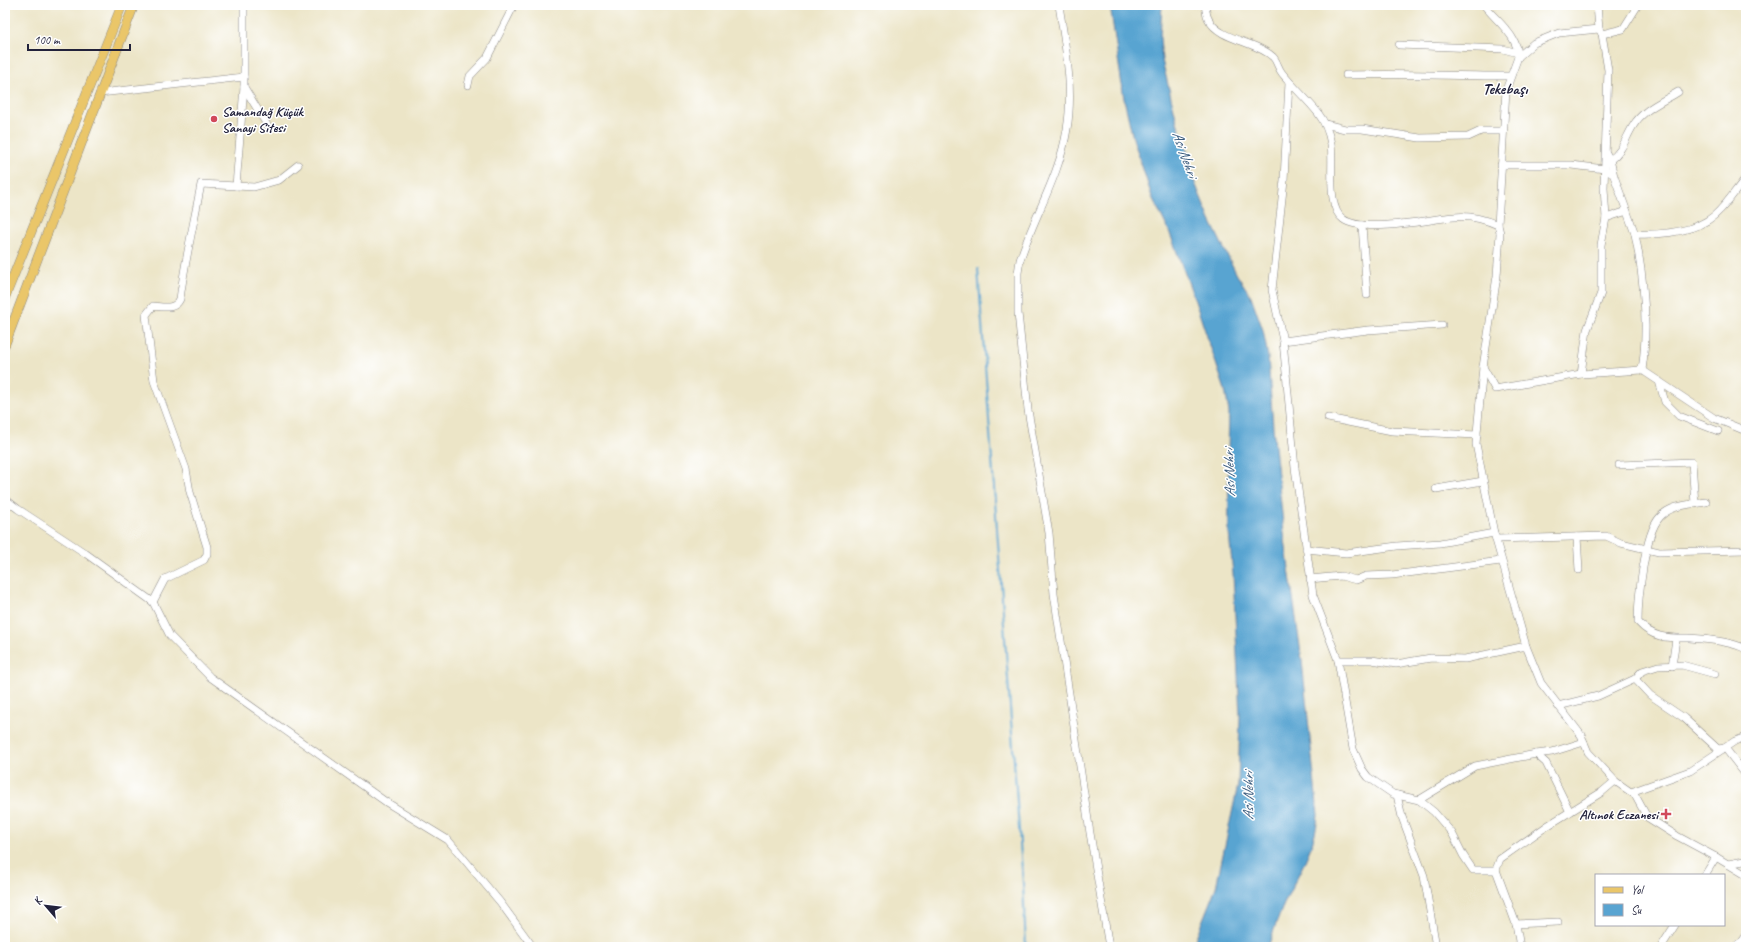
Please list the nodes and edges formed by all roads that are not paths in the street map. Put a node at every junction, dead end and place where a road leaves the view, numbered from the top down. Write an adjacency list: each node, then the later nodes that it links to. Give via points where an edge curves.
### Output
1 (122, 5): 38 (main road)
2 (134, 5): 20 (main road)
3 (244, 5): 15 (street)
4 (514, 5): 17 (street, via 487,58 470,76)
5 (1059, 5): 94 (street, via 1068,76 1067,128 1057,166 1020,260 1018,314 1028,410 1049,533 1054,594)
6 (1205, 5): 16 (street, via 1208,20 1221,32 1251,44 1274,58)
7 (1484, 5): 12 (street, via 1517,46)
8 (1597, 5): 10 (street)
9 (1638, 5): 10 (street, via 1623,29)
10 (1601, 31): 12 (street, via 1559,33 1534,43); 24 (street, via 1608,70)
11 (1399, 45): 12 (street, via 1497,49)
12 (1518, 55): 14 (street)
13 (1346, 75): 14 (street, via 1401,73)
14 (1510, 76): 23 (street, via 1506,90)
15 (244, 77): 18 (street); 20 (street)
16 (1289, 82): 21 (street, via 1310,103); 40 (street, via 1284,180 1272,290)
17 (468, 85)
18 (244, 87): 22 (street); 31 (street)
19 (1678, 92): 25 (street, via 1646,111 1633,126 1619,154)
20 (100, 93): 41 (main road)
21 (1325, 124): 23 (street, via 1345,129 1367,129 1420,138 1468,137 1480,131); 34 (street, via 1331,143 1335,209 1343,219)
22 (267, 125)
23 (1503, 131): 26 (street)
24 (1606, 153): 25 (street); 28 (street)
25 (1610, 160): 29 (street)
26 (1501, 164): 28 (street); 35 (street)
27 (298, 165): 31 (street, via 278,180 267,184 254,187)
28 (1605, 169): 29 (street); 33 (street)
29 (1614, 176): 32 (street)
30 (1746, 178): 36 (street, via 1720,211 1699,224 1683,230 1653,235)
31 (236, 186): 64 (street, via 201,184 178,304 172,307 153,306 146,315 154,382 186,469 190,492 208,547 208,554 204,560 165,579)
32 (1627, 212): 33 (street); 36 (street)
33 (1606, 218): 44 (street, via 1601,245 1601,293 1586,330)
34 (1362, 224): 35 (street, via 1398,224 1455,216 1486,220); 37 (street)
35 (1498, 225): 42 (street, via 1500,233 1497,283)
36 (1635, 234): 43 (street, via 1646,314)
37 (1368, 295)
38 (5, 297)
39 (1442, 325): 40 (street)
40 (1283, 340): 58 (street, via 1295,468)
41 (5, 344)
42 (1483, 367): 44 (street, via 1495,389); 49 (street)
43 (1642, 370): 44 (street); 45 (street)
44 (1581, 374)
45 (1659, 381): 47 (street, via 1666,402 1679,416); 48 (street, via 1714,418)
46 (1328, 418): 49 (street, via 1392,431)
47 (1718, 431)
48 (1746, 431)
49 (1477, 435): 51 (street, via 1476,444)
50 (1619, 465): 55 (street, via 1692,462)
51 (1483, 481): 52 (street); 56 (street)
52 (1436, 489)
53 (5, 499): 64 (street)
54 (1706, 502): 55 (street)
55 (1695, 504): 59 (street, via 1680,505 1660,517 1649,538)
56 (1495, 536): 57 (street); 58 (street, via 1346,553); 61 (street)
57 (1577, 537): 59 (street, via 1606,536); 62 (street)
58 (1306, 549): 63 (street)
59 (1648, 549): 60 (street, via 1659,552); 65 (street, via 1639,594 1638,622 1645,630 1657,636)
60 (1746, 550)
61 (1501, 561): 63 (street, via 1392,575 1372,575 1356,580 1341,576); 66 (street)
62 (1579, 570)
63 (1310, 579): 68 (street, via 1313,595)
64 (153, 602): 93 (street, via 170,636 210,677 386,802 448,840 500,902)
65 (1676, 639): 67 (street, via 1718,642); 69 (street)
66 (1526, 646): 68 (street, via 1465,659 1431,658 1396,664 1372,660); 72 (street, via 1541,683)
67 (1746, 649)
68 (1338, 660): 80 (street, via 1354,749 1362,769 1368,777)
69 (1672, 666): 70 (street); 71 (street, via 1658,666 1642,671)
70 (1715, 674)
71 (1635, 679): 72 (street, via 1598,696); 75 (street, via 1650,695 1684,718 1718,749)
72 (1558, 706): 74 (street)
73 (1746, 738): 75 (street, via 1735,741)
74 (1584, 742): 76 (street); 78 (street, via 1588,752)
75 (1725, 748): 77 (street); 79 (street, via 1690,771)
76 (1536, 754): 81 (street, via 1475,766); 82 (street, via 1546,763)
77 (1746, 775)
78 (1616, 781): 79 (street); 82 (street)
79 (1631, 792): 83 (street, via 1647,816)
80 (1397, 795): 81 (street); 95 (street, via 1402,817 1424,876)
81 (1419, 800): 86 (street, via 1434,812 1452,833 1473,870)
82 (1570, 812): 86 (street, via 1500,858)
83 (1716, 857): 85 (street); 87 (street)
84 (1744, 860): 85 (street)
85 (1728, 864): 88 (street)
86 (1496, 870): 90 (street)
87 (1706, 874)
88 (1746, 875)
89 (1558, 922): 90 (street)
90 (1516, 924): 96 (street)
91 (1674, 926): 97 (street)
92 (1746, 936): 98 (street, via 1741,944)
93 (533, 947)
94 (1109, 947)
95 (1434, 947)
96 (1520, 947)
97 (1661, 947)
98 (1735, 947)

